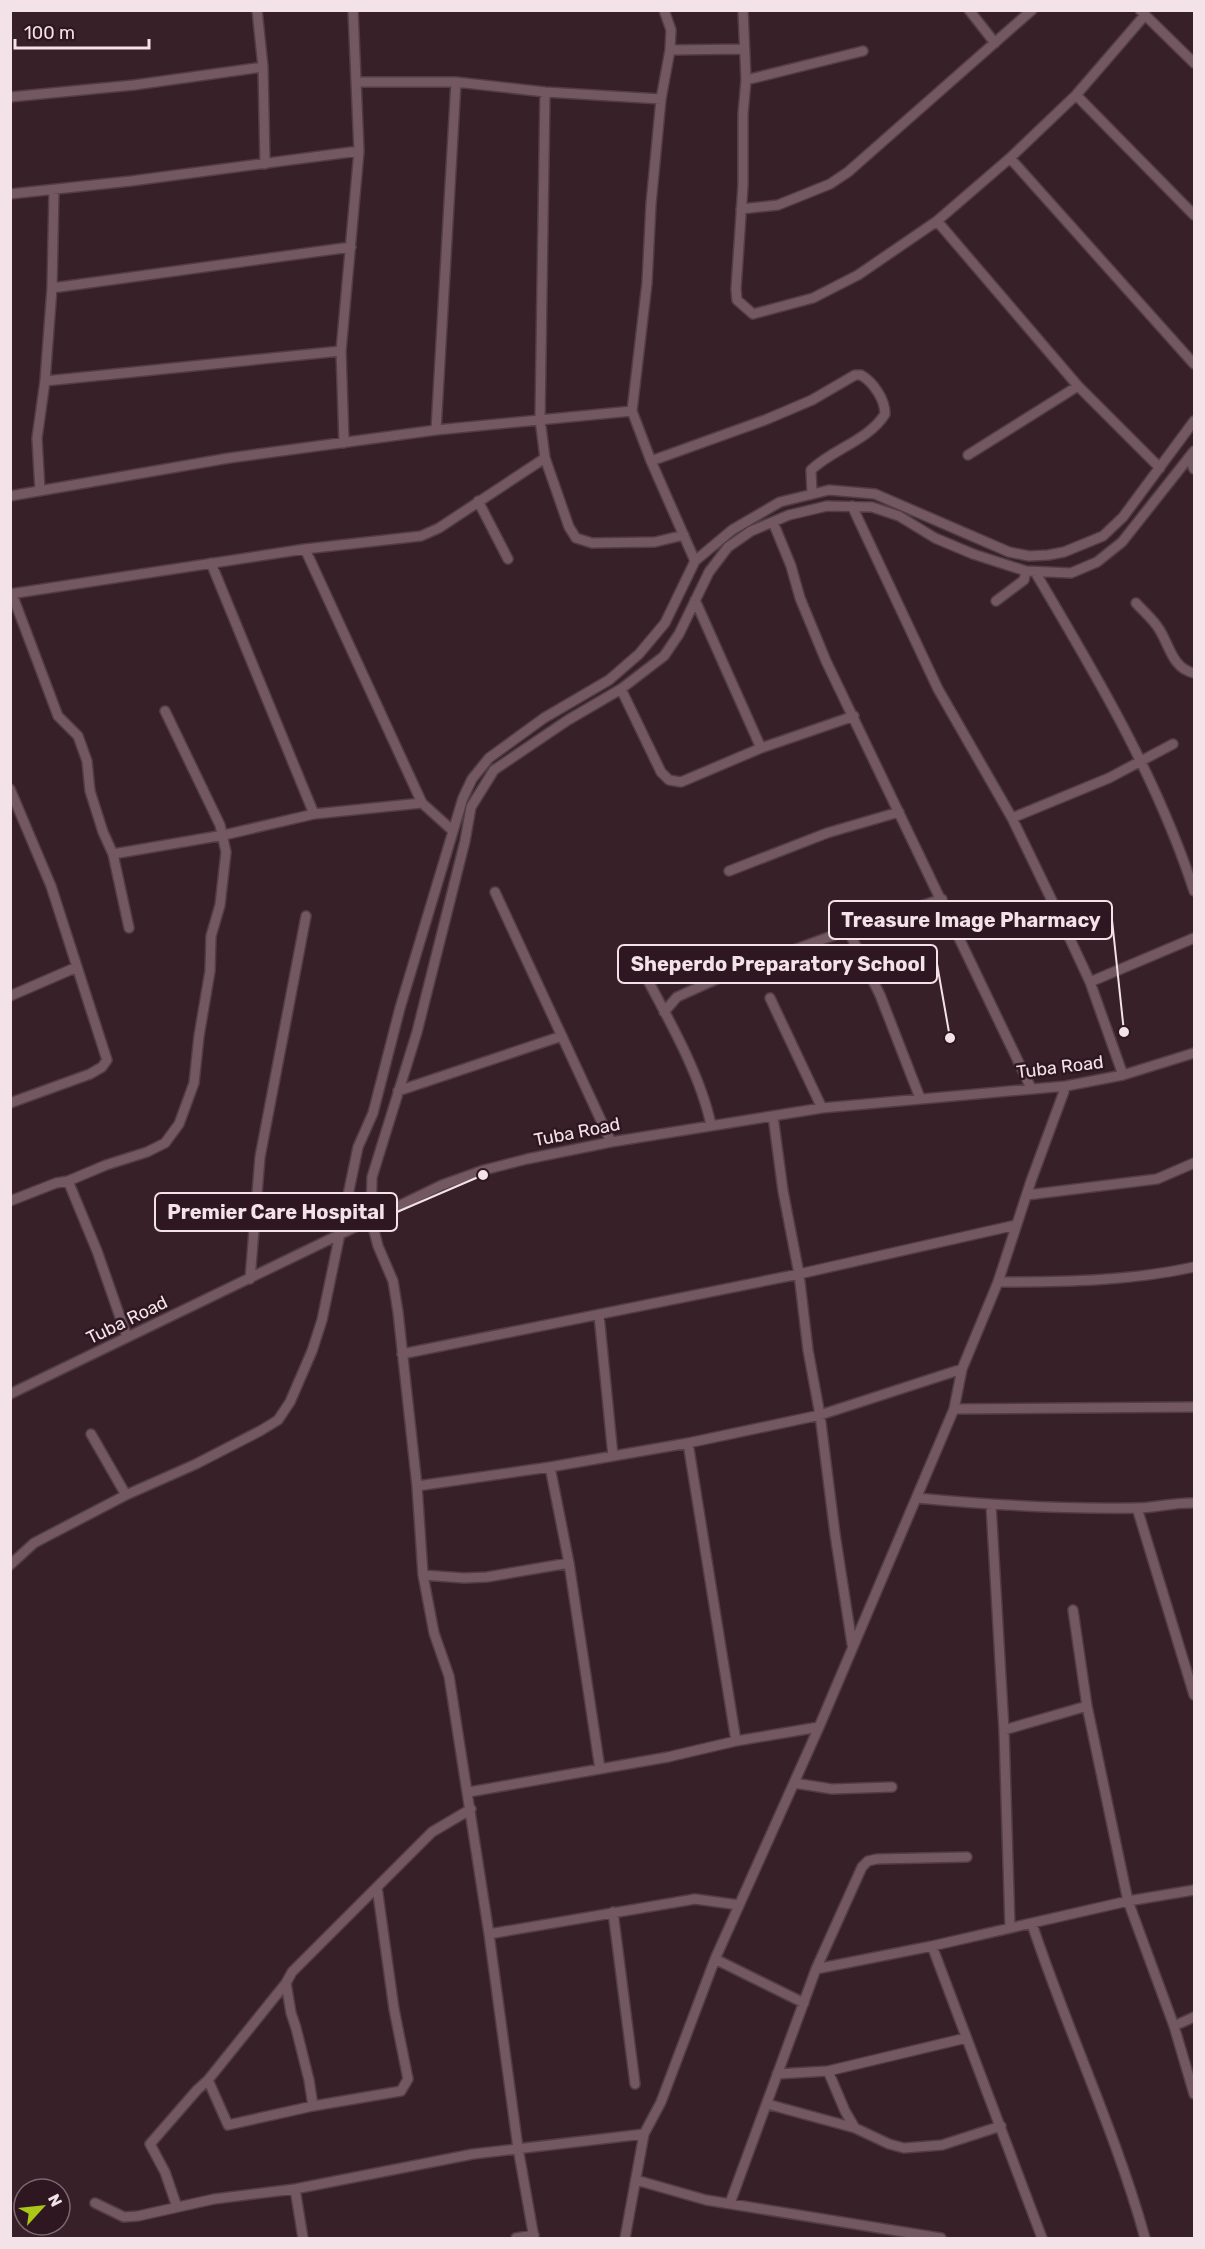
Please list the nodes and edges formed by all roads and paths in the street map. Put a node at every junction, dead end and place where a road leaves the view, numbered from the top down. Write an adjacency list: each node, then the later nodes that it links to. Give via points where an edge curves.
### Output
1 (257, 10): 13 (street)
2 (353, 10): 15 (street)
3 (664, 10): 10 (street, via 671,30)
4 (743, 10): 9 (street)
5 (969, 10): 8 (street)
6 (1032, 10): 8 (street)
7 (1142, 13): 12 (street); 18 (street)
8 (995, 43): 26 (street, via 870,154 830,184 778,205)
9 (744, 49): 10 (street); 14 (street)
10 (670, 50): 20 (street)
11 (863, 51): 14 (street)
12 (1194, 63)
13 (263, 67): 19 (street); 23 (street)
14 (746, 80): 26 (street)
15 (357, 82): 16 (street); 21 (street)
16 (456, 82): 17 (street); 38 (street)
17 (545, 92): 20 (street); 36 (street)
18 (1076, 95): 22 (street); 27 (street)
19 (10, 97)
20 (661, 99): 35 (street)
21 (359, 151): 23 (street); 29 (street)
22 (1010, 158): 28 (street); 32 (street)
23 (265, 164): 24 (street)
24 (54, 190): 25 (street); 30 (street)
25 (10, 194)
26 (741, 209): 28 (street, via 737,300 753,314 813,298 858,275)
27 (1194, 215)
28 (937, 221): 34 (street)
29 (351, 247): 30 (street); 31 (street)
30 (52, 288): 33 (street)
31 (341, 351): 33 (street); 39 (street)
32 (1194, 364)
33 (45, 381): 46 (street, via 37,438)
34 (1078, 386): 40 (street); 44 (street)
35 (633, 411): 36 (street); 43 (street)
36 (540, 419): 38 (street); 42 (street)
37 (1194, 421): 44 (street)
38 (435, 430): 39 (street)
39 (344, 443): 46 (street, via 229,458)
40 (968, 454)
41 (1192, 455): 45 (street); 57 (street, via 1122,542 1097,562 1071,573)
42 (544, 458): 49 (street); 52 (street, via 576,538 592,543 655,542)
43 (651, 461): 47 (street, via 765,420 861,375 882,400 885,414 878,425 811,470); 52 (street)
44 (1160, 468): 47 (street, via 1123,517 1102,536 1048,555 1009,552 875,494 829,490)
45 (1194, 469)
46 (40, 491): 48 (street)
47 (812, 494): 55 (street, via 765,510 732,530)
48 (10, 496)
49 (478, 501): 53 (street, via 421,536); 54 (street)
50 (852, 506): 51 (street, via 827,506); 57 (street, via 872,507 898,516 935,538); 73 (street, via 938,689)
51 (773, 522): 59 (street, via 728,547); 65 (street, via 826,661)
52 (684, 535): 55 (street)
53 (305, 549): 56 (street); 70 (street)
54 (508, 559)
55 (695, 561): 74 (street, via 665,623 639,654 609,680 544,718 489,758 472,779)
56 (211, 564): 58 (street); 72 (street)
57 (1030, 572): 60 (street); 68 (street, via 1098,679)
58 (11, 594): 76 (street, via 58,716 78,736 87,761 90,791)
59 (695, 600): 63 (street, via 664,656); 67 (street)
60 (996, 601)
61 (1136, 603): 62 (street, via 1158,627 1177,663)
62 (1194, 673)
63 (621, 689): 67 (street, via 661,772 669,780 681,782); 97 (street, via 494,770 471,807 417,1032)
64 (165, 711): 75 (street)
65 (854, 716): 67 (street); 71 (street)
66 (1173, 744): 68 (street)
67 (761, 748)
68 (1143, 762): 73 (street); 77 (street)
69 (10, 789): 87 (street, via 51,886)
70 (422, 803): 72 (street); 74 (street)
71 (899, 812): 78 (street, via 827,833); 81 (street)
72 (314, 814): 75 (street)
73 (1011, 818): 88 (street)
74 (453, 831): 110 (street, via 373,1113 358,1147)
75 (224, 835): 76 (street); 105 (street, via 225,878 211,936 194,1083 179,1124 165,1143)
76 (113, 854): 83 (street)
77 (1190, 865): 79 (street)
78 (729, 871)
79 (1194, 891)
80 (495, 892): 92 (street)
81 (942, 899): 84 (street); 96 (street)
82 (306, 916): 113 (street, via 260,1157)
83 (129, 928)
84 (848, 930): 91 (street, via 728,974 677,997); 98 (street, via 880,995)
85 (1194, 938): 88 (street)
86 (638, 962): 91 (street)
87 (77, 967): 89 (street); 99 (street, via 107,1060 90,1074)
88 (1090, 982): 94 (street)
89 (10, 996)
90 (770, 998): 100 (street)
91 (664, 1012): 102 (street, via 699,1086)
92 (562, 1036): 97 (street); 103 (street)
93 (1194, 1053): 94 (street, Tuba Road)
94 (1123, 1075): 95 (street, Tuba Road)
95 (1066, 1086): 96 (street, Tuba Road); 106 (street)
96 (1031, 1088): 98 (street, Tuba Road)
97 (398, 1091): 108 (street, via 372,1177)
98 (920, 1098): 100 (street, Tuba Road)
99 (10, 1103)
100 (822, 1108): 101 (street, Tuba Road)
101 (773, 1116): 102 (street, Tuba Road); 112 (street)
102 (711, 1125): 103 (street, Tuba Road)
103 (611, 1142): 108 (street, Tuba Road, via 484,1170 441,1185)
104 (1194, 1163): 106 (street, via 1157,1179)
105 (68, 1181): 107 (street); 116 (street)
106 (1026, 1195): 109 (street)
107 (10, 1201)
108 (371, 1219): 110 (street, Tuba Road); 117 (street, via 393,1281)
109 (1016, 1225): 112 (street); 114 (street)
110 (341, 1233): 113 (street, Tuba Road); 128 (street, via 312,1351 278,1420 196,1464)
111 (1194, 1267): 114 (street, via 1077,1281)
112 (800, 1274): 115 (street); 122 (street)
113 (250, 1279): 116 (street, Tuba Road)
114 (998, 1282): 118 (street)
115 (599, 1315): 117 (street); 125 (street)
116 (127, 1337): 119 (street, Tuba Road)
117 (402, 1354): 127 (street)
118 (962, 1369): 121 (street); 122 (street)
119 (10, 1394)
120 (1194, 1407): 121 (street)
121 (954, 1409): 129 (street)
122 (820, 1415): 124 (street); 137 (street)
123 (91, 1434): 128 (street)
124 (688, 1443): 125 (street); 142 (street)
125 (613, 1456): 126 (street)
126 (550, 1467): 127 (street); 133 (street)
127 (417, 1486): 135 (street)
128 (126, 1495): 134 (street, via 33,1543)
129 (917, 1498): 131 (street); 137 (street)
130 (1194, 1503): 132 (street)
131 (991, 1505): 132 (street); 141 (street)
132 (1137, 1508): 138 (street)
133 (569, 1563): 135 (street, via 487,1577); 143 (street)
134 (10, 1565)
135 (423, 1575): 146 (street, via 434,1633 449,1676)
136 (1073, 1610): 139 (street)
137 (852, 1644): 140 (street)
138 (1194, 1695)
139 (1088, 1706): 141 (street); 151 (street)
140 (819, 1727): 142 (street); 144 (street)
141 (1004, 1730): 155 (street)
142 (736, 1741): 143 (street)
143 (600, 1769): 146 (street)
144 (794, 1783): 145 (street, via 832,1789); 152 (street)
145 (892, 1787)
146 (469, 1792): 147 (street)
147 (471, 1809): 149 (street, via 432,1832); 156 (street)
148 (968, 1857): 159 (street, via 868,1862)
149 (377, 1887): 160 (street, via 292,1972); 171 (street, via 408,2079 402,2091)
150 (1194, 1890): 151 (street)
151 (1128, 1901): 154 (street); 163 (street)
152 (739, 1905): 153 (street, via 695,1899); 158 (street)
153 (613, 1912): 156 (street); 168 (street)
154 (1032, 1924): 155 (street); 187 (street, via 1118,2149)
155 (1010, 1928): 157 (street)
156 (489, 1934): 175 (street)
157 (932, 1946): 159 (street); 164 (street)
158 (715, 1959): 161 (street); 174 (street, via 661,2102)
159 (816, 1969): 161 (street)
160 (286, 1983): 167 (street); 171 (street)
161 (804, 2003): 166 (street)
162 (1194, 2017): 163 (street)
163 (1174, 2026): 169 (street)
164 (966, 2038): 165 (street); 172 (street)
165 (828, 2071): 166 (street); 173 (street)
166 (777, 2074): 170 (street)
167 (208, 2080): 171 (street, via 228,2125); 180 (street, via 150,2144)
168 (635, 2084)
169 (1194, 2094)
170 (766, 2103): 173 (street); 179 (street)
171 (313, 2106)
172 (1001, 2126): 173 (street, via 942,2145 904,2148); 186 (street)
173 (855, 2128)
174 (644, 2134): 175 (street); 176 (street)
175 (518, 2148): 177 (street); 181 (street)
176 (636, 2180): 179 (street, via 687,2196); 184 (street)
177 (295, 2189): 180 (street); 182 (street)
178 (95, 2203): 180 (street, via 124,2217)
179 (730, 2203): 185 (street)
180 (177, 2207)
181 (534, 2237): 183 (street)
182 (303, 2238)
183 (516, 2238)
184 (625, 2238)
185 (941, 2238)
186 (1042, 2238)
187 (1145, 2238)

